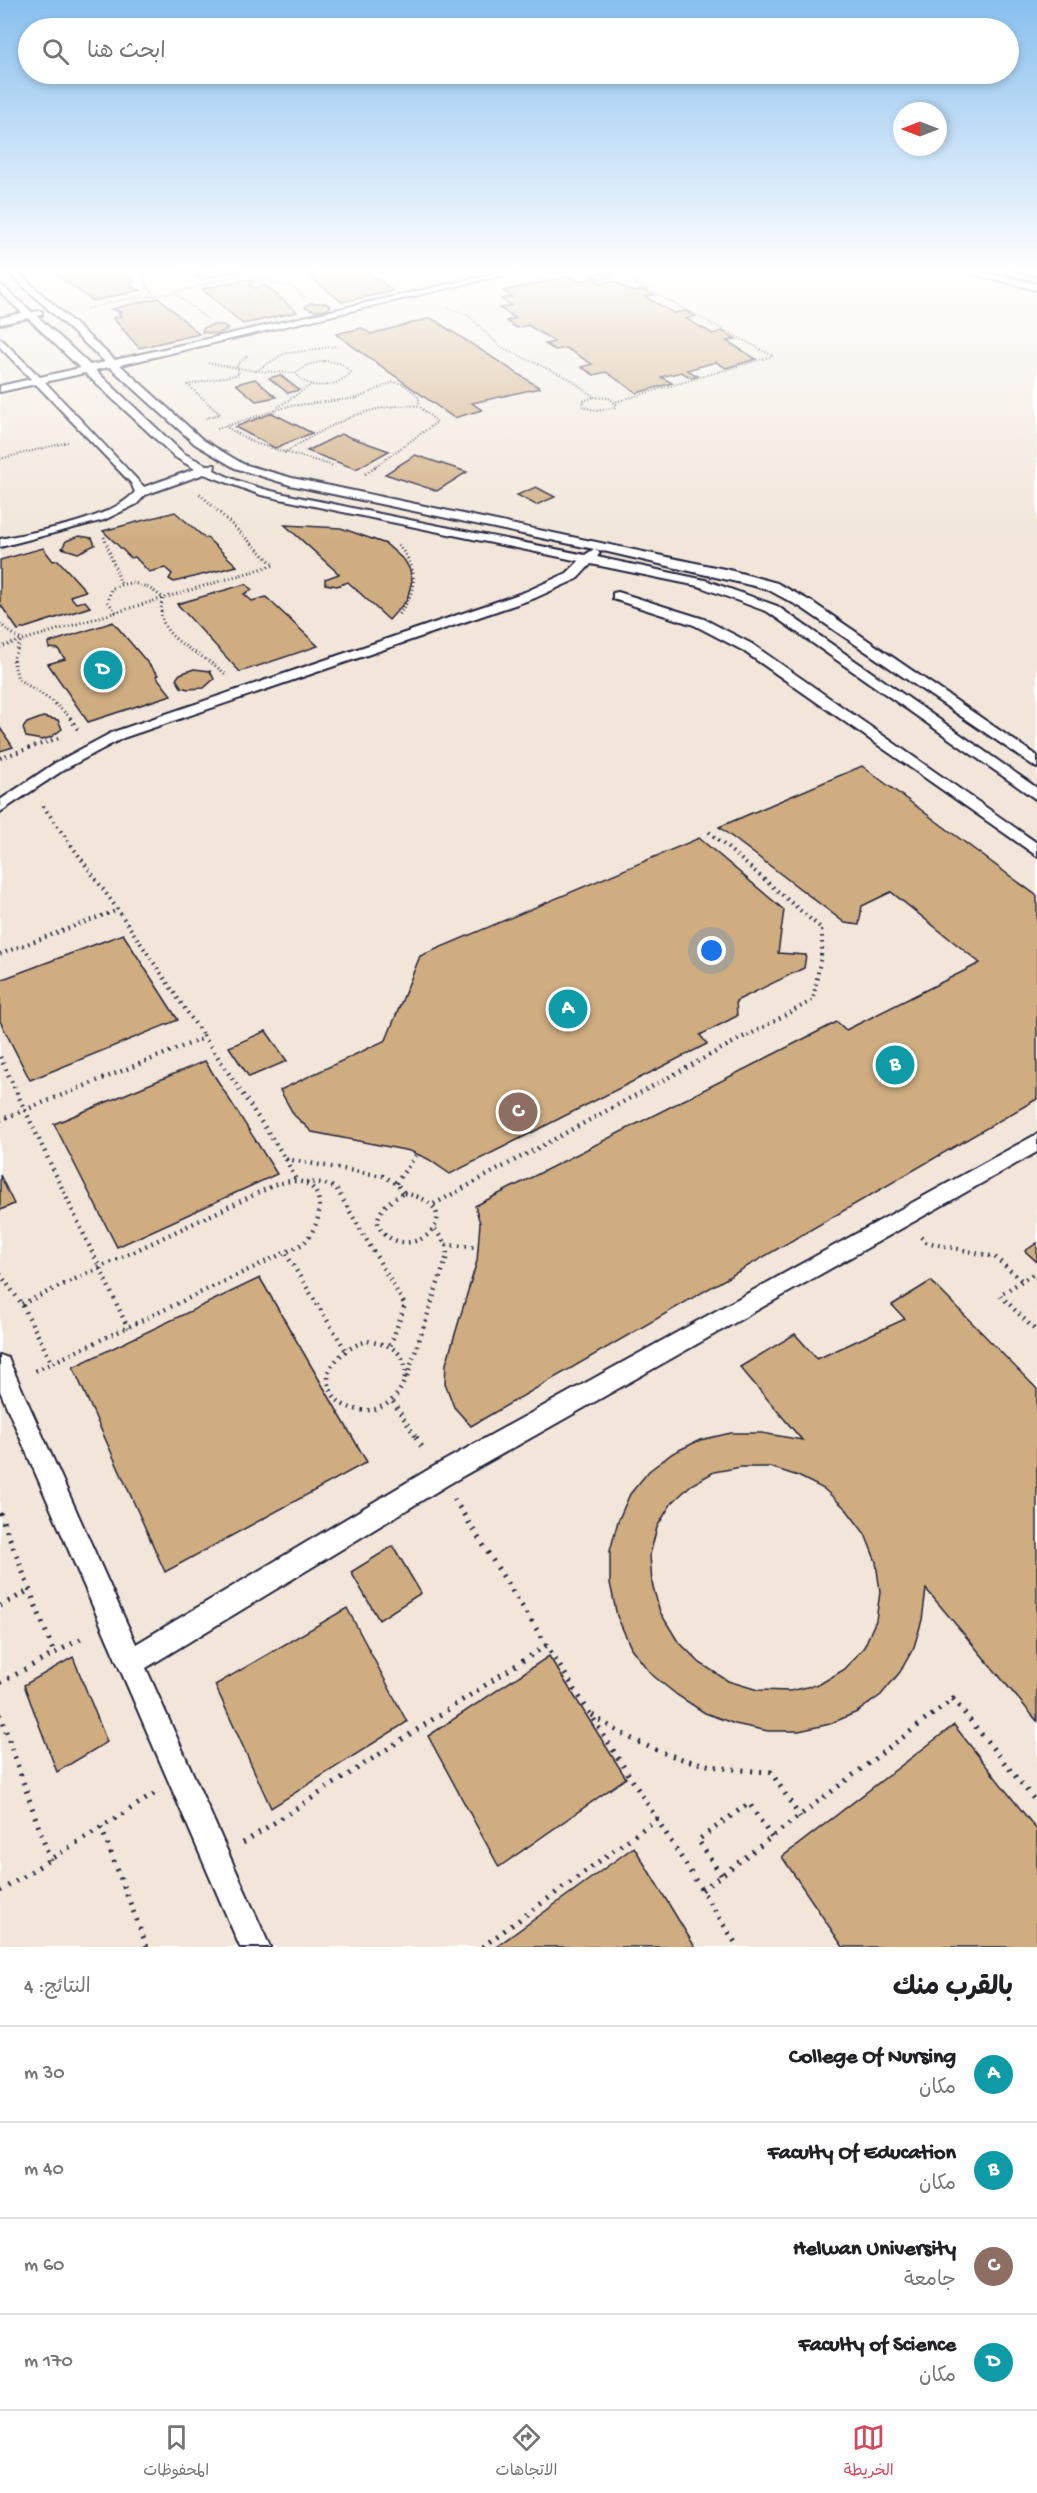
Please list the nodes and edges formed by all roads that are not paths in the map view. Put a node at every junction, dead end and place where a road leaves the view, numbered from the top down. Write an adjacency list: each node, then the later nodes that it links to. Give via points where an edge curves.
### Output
1 (18, 360): 7 (lane)
2 (79, 360): 6 (lane)
3 (110, 360): 5 (lane)
4 (128, 360): 5 (lane)
5 (114, 363): 6 (lane); 9 (lane, via 193,437)
6 (89, 369): 7 (lane); 10 (lane, via 179,454)
7 (38, 380): 8 (lane); 13 (lane, via 136,482)
8 (0, 389)
9 (227, 461): 10 (lane); 11 (lane)
10 (204, 470): 12 (lane); 13 (lane)
11 (253, 471): 12 (lane); 15 (lane)
12 (231, 482): 17 (lane)
13 (141, 492): 14 (lane, via 125,508)
14 (0, 543)
15 (599, 547): 16 (lane); 17 (lane)
16 (644, 556): 18 (lane); 20 (lane, via 751,580 791,595)
17 (589, 560): 18 (lane); 22 (lane, via 572,576 530,596 118,735 60,766)
18 (633, 569): 21 (lane, via 743,596 779,612)
19 (618, 596): 23 (lane, via 699,622 747,647)
20 (1037, 763)
21 (1037, 795)
22 (0, 807)
23 (1037, 851)
24 (1037, 1142): 26 (lane, via 440,1476)
25 (4, 1375): 26 (lane)
26 (130, 1662): 27 (lane)
27 (255, 1947)

